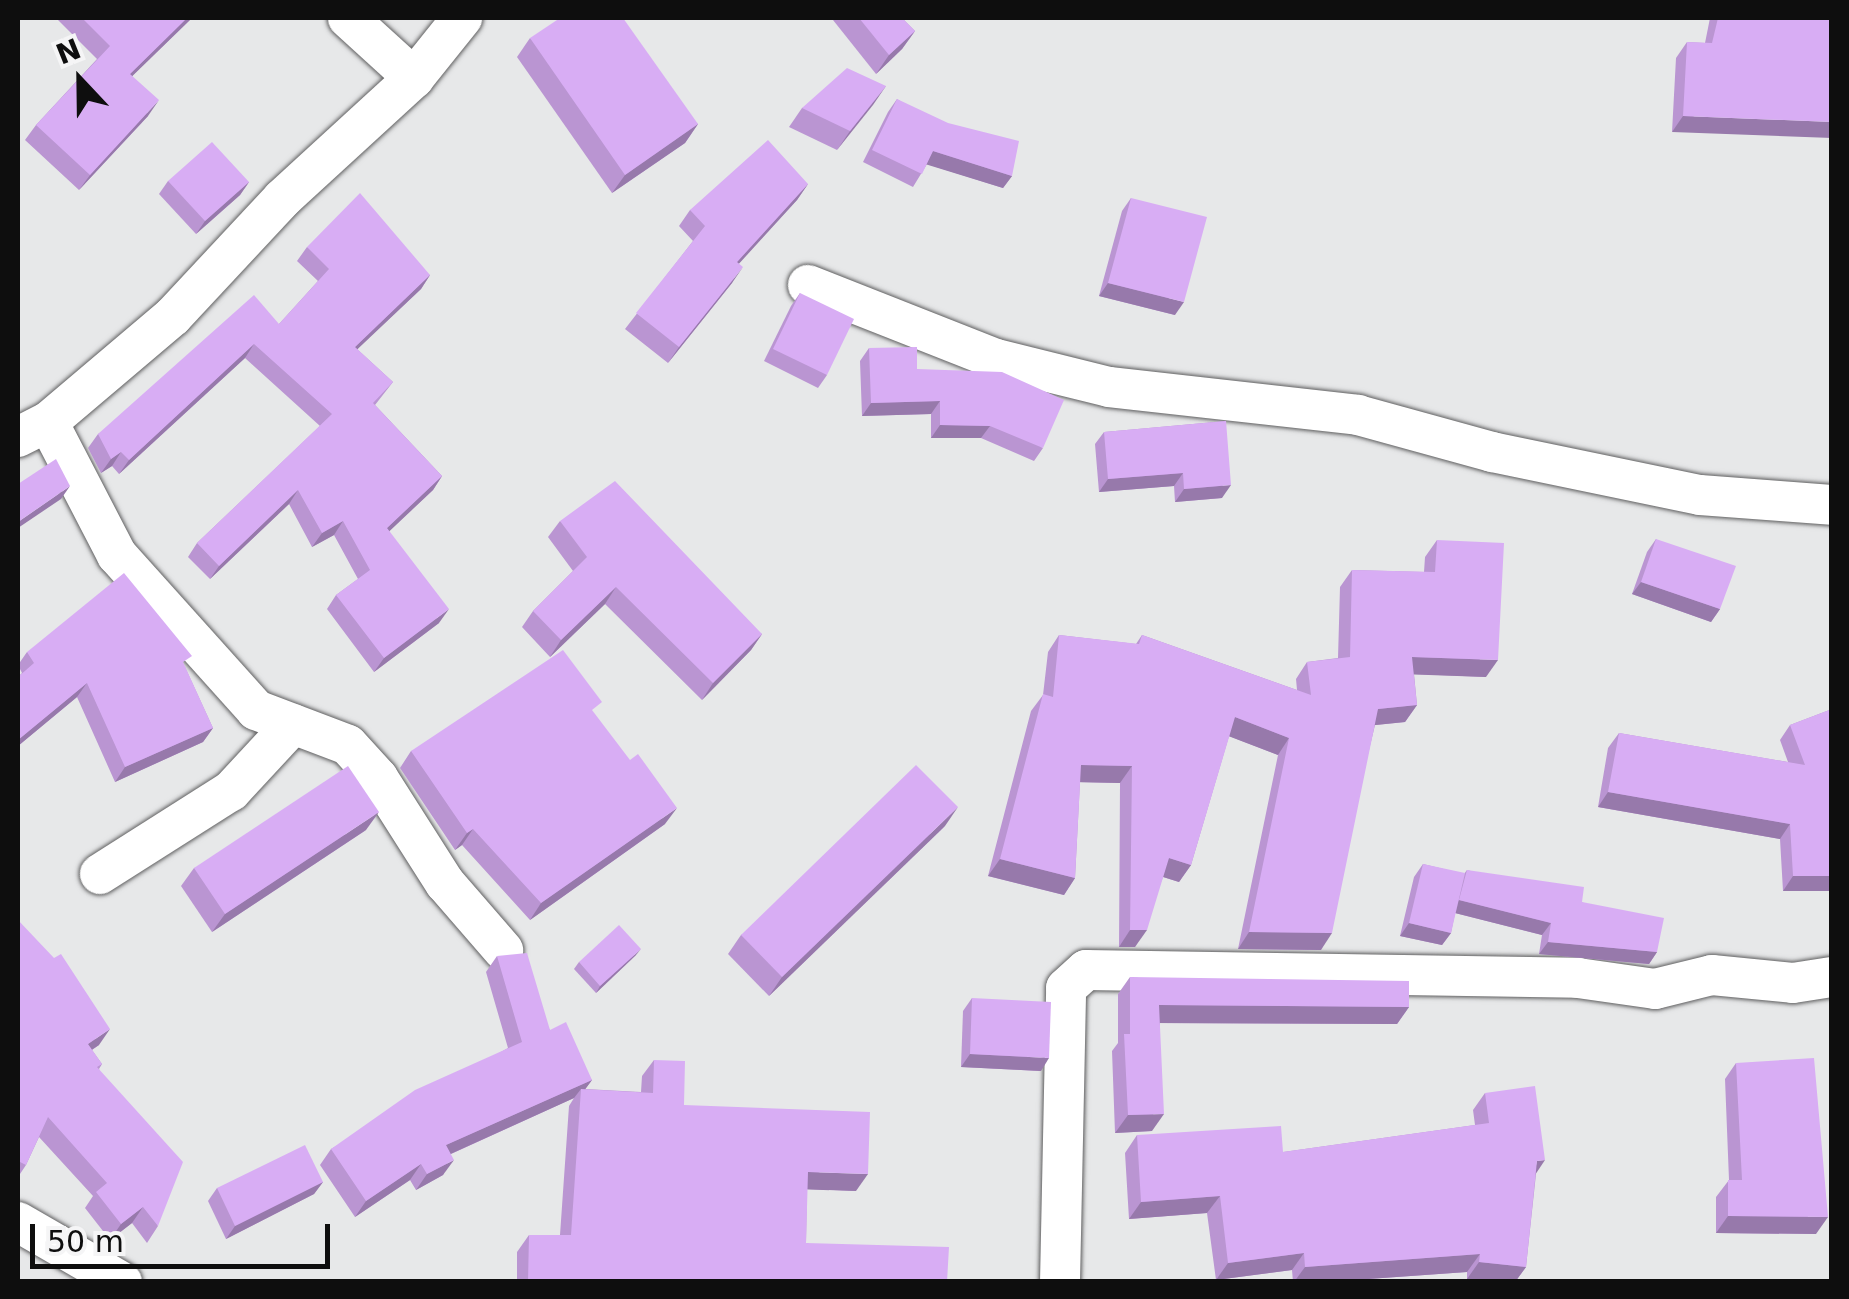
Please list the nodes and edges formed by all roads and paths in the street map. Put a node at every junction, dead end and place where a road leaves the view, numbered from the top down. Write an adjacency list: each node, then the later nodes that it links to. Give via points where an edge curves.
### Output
1 (348, 18): 3 (street)
2 (462, 18): 3 (street)
3 (414, 78): 5 (street, via 282,200 173,316)
4 (808, 285): 6 (street, via 996,359 1109,387 1358,415 1492,452 1700,496)
5 (33, 430): 7 (street, via 117,554 256,710)
6 (1832, 504)
7 (293, 724): 8 (street, via 232,791); 9 (street, via 348,744 378,778 445,883)
8 (100, 874)
9 (504, 950)
10 (1832, 977): 13 (street, via 1792,983 1712,975 1654,989 1578,978 1086,970 1066,988)
11 (18, 1222): 12 (street)
12 (122, 1282)
13 (1060, 1282)

